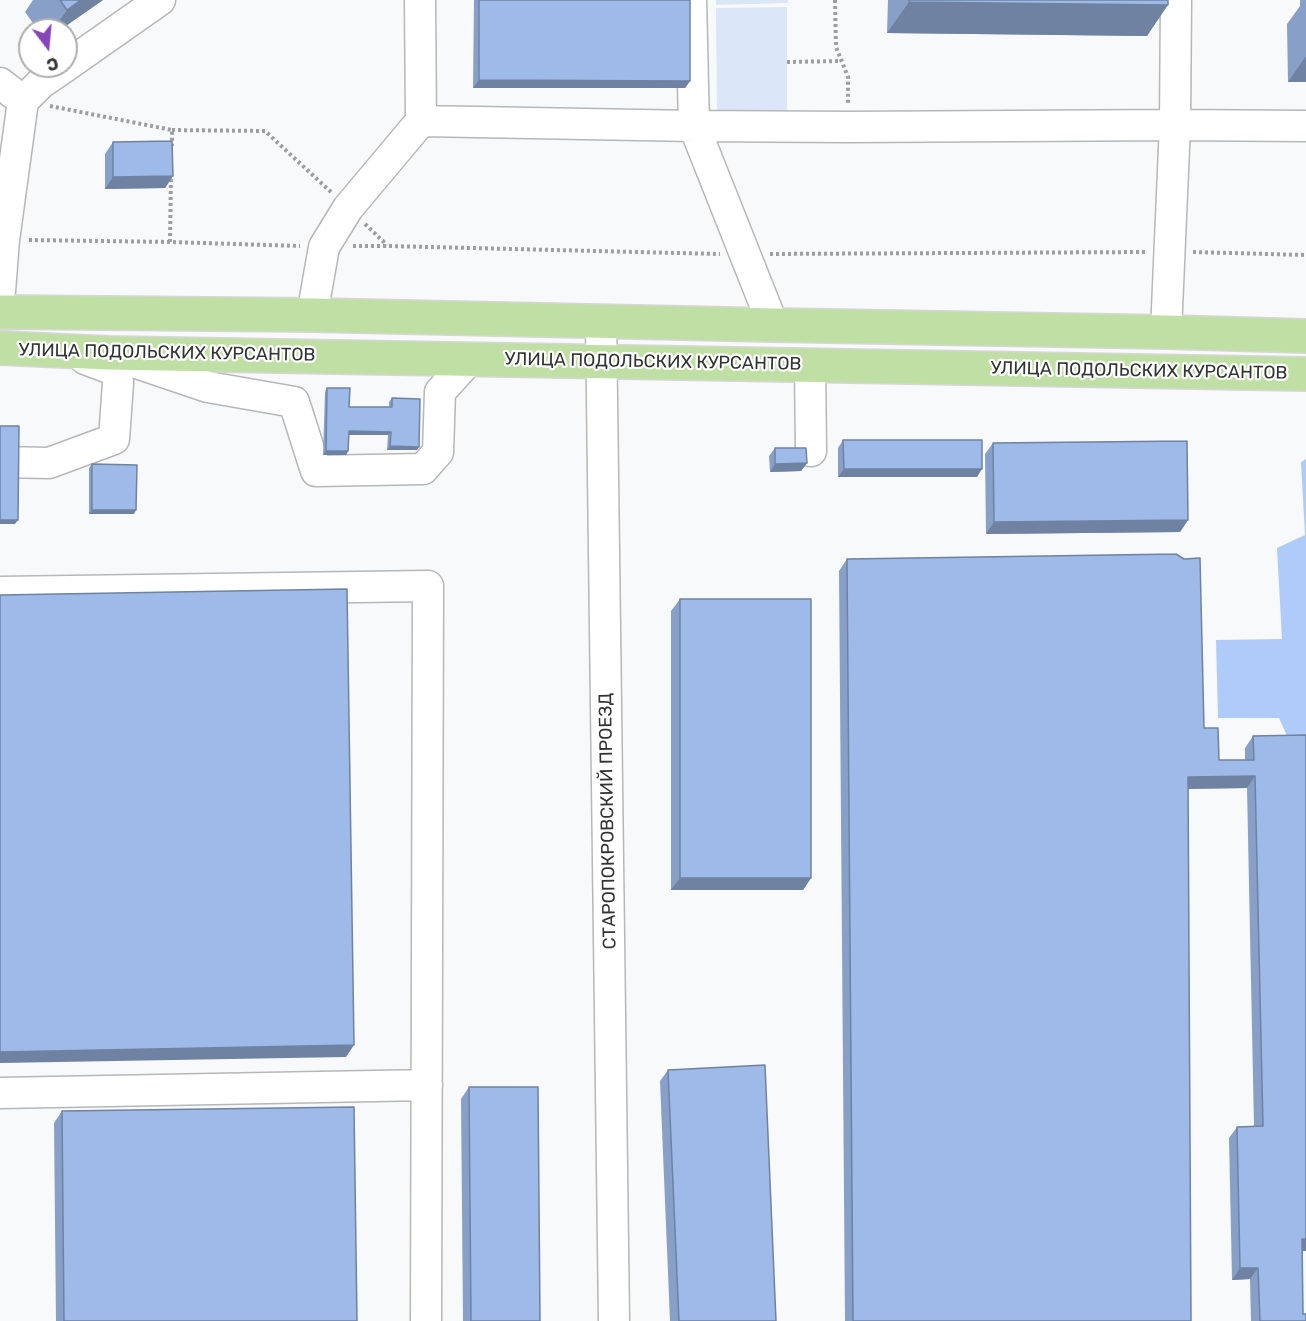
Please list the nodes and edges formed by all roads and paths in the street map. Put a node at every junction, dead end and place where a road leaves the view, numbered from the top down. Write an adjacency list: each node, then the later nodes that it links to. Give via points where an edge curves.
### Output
1 (160, 0): 6 (street)
2 (420, 0): 12 (street)
3 (691, 0): 14 (street)
4 (835, 0): 7 (path, via 836,47)
5 (1176, 0): 13 (street)
6 (78, 58)
7 (841, 61): 8 (path); 16 (path, via 848,77)
8 (787, 62)
9 (48, 78): 11 (street)
10 (0, 83): 11 (street)
11 (23, 101): 17 (path); 21 (street)
12 (421, 121): 14 (street); 20 (street)
13 (1175, 125): 15 (street); 16 (street); 25 (street)
14 (694, 126): 16 (street); 26 (street)
15 (1306, 126)
16 (849, 127)
17 (172, 130): 18 (path); 20 (path, via 265,131)
18 (172, 153)
19 (172, 164): 22 (path)
20 (348, 208): 23 (path); 24 (street)
21 (4, 240): 22 (path); 28 (street)
22 (170, 242): 24 (path)
23 (388, 246): 24 (path); 26 (path)
24 (324, 247): 30 (street)
25 (1169, 252): 26 (path); 27 (path); 33 (street)
26 (745, 254): 32 (street)
27 (1306, 255)
28 (0, 291)
29 (0, 312): 30 (main road)
30 (312, 315): 31 (main road)
31 (601, 321): 32 (main road); 40 (street, СТАРОПОКРОВСКИЙ ПРОЕЗД)
32 (773, 326): 33 (main road)
33 (1166, 332): 34 (main road)
34 (1212, 333): 35 (main road); 42 (street, via 1226,339 1231,353 1225,366)
35 (1306, 337): 43 (street, via 1295,355)
36 (0, 348): 37 (main road, УЛИЦА ПОДОЛЬСКИХ КУРСАНТОВ)
37 (63, 351): 38 (main road, УЛИЦА ПОДОЛЬСКИХ КУРСАНТОВ); 45 (street, via 117,371 114,439 49,463)
38 (108, 353): 39 (main road, УЛИЦА ПОДОЛЬСКИХ КУРСАНТОВ); 39 (street, via 208,387 294,402 316,471 423,469 438,452 440,392)
39 (470, 359): 40 (main road, УЛИЦА ПОДОЛЬСКИХ КУРСАНТОВ)
40 (602, 361): 41 (main road, УЛИЦА ПОДОЛЬСКИХ КУРСАНТОВ); 50 (street, СТАРОПОКРОВСКИЙ ПРОЕЗД)
41 (810, 365): 42 (main road, УЛИЦА ПОДОЛЬСКИХ КУРСАНТОВ); 44 (street)
42 (1211, 372): 43 (main road, УЛИЦА ПОДОЛЬСКИХ КУРСАНТОВ)
43 (1306, 373)
44 (811, 451)
45 (0, 462)
46 (0, 592): 47 (street, via 428,586)
47 (426, 1085): 48 (street); 49 (street)
48 (0, 1093)
49 (426, 1321)
50 (614, 1321)

